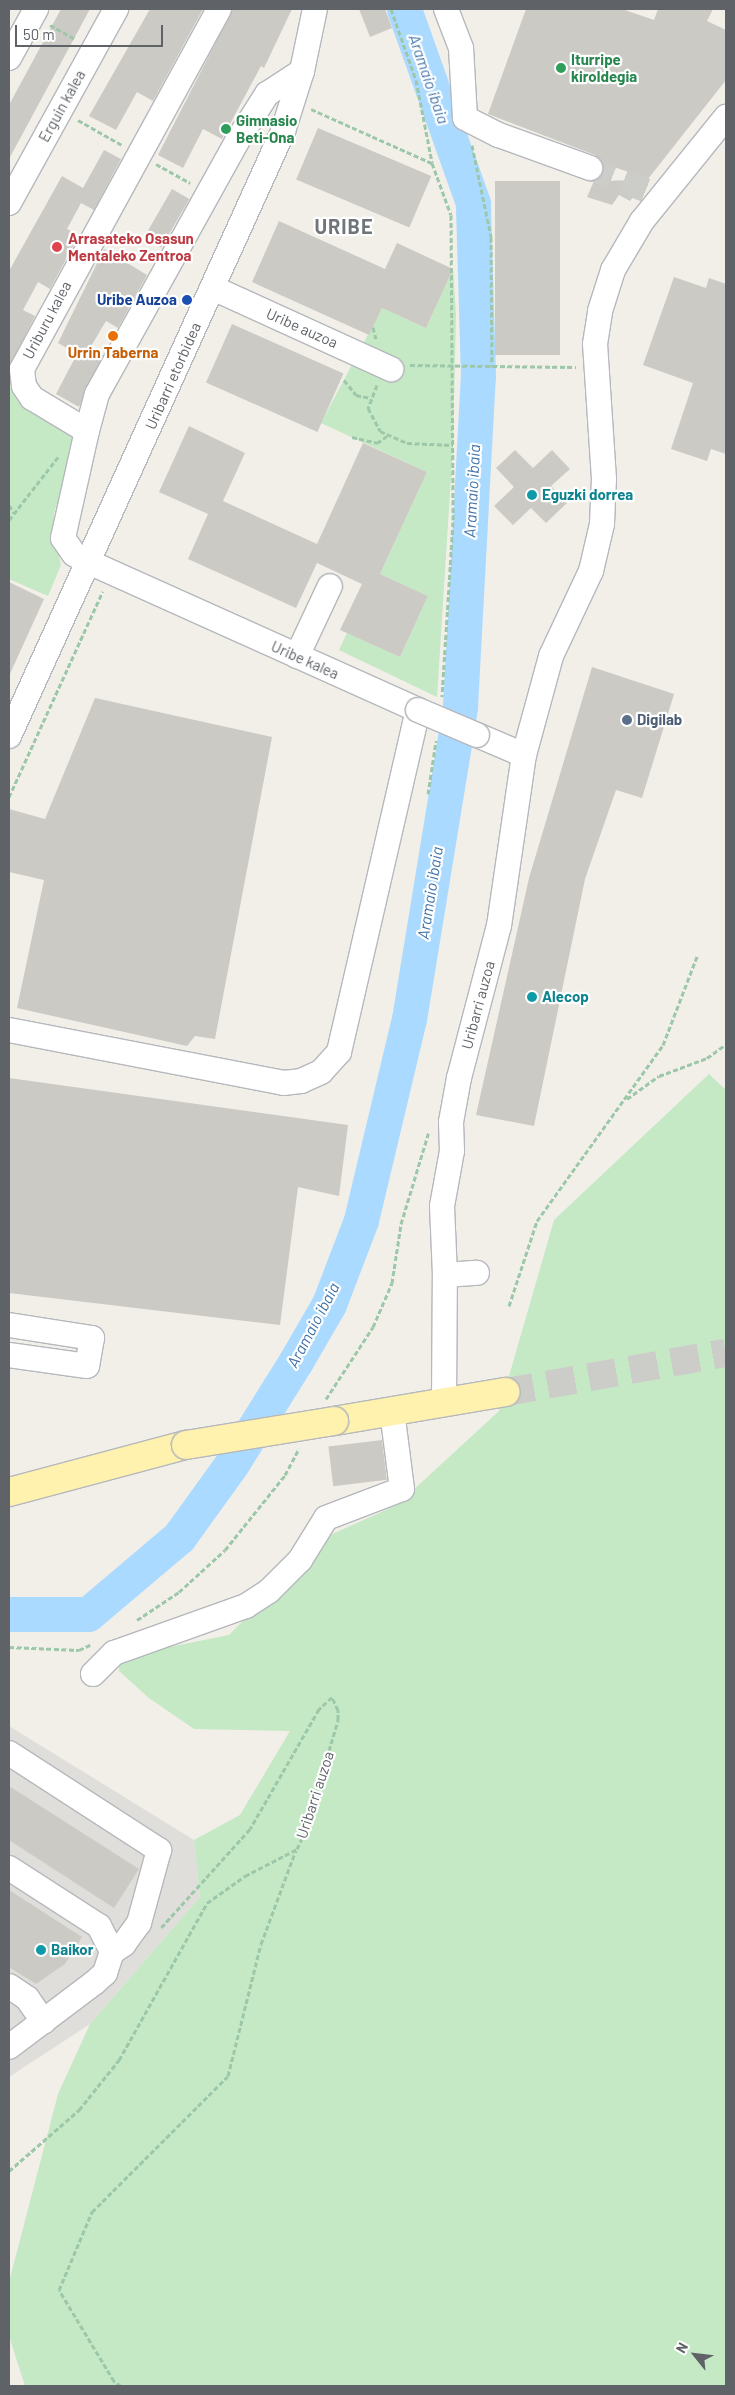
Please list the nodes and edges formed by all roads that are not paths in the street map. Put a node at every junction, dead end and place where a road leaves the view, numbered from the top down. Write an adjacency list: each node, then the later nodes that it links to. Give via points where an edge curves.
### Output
1 (116, 9): 10 (street, Erguin kalea)
2 (219, 9): 13 (street, Uriburu kalea, via 22,369 24,386 32,398)
3 (315, 9): 7 (street, Uribarri etorbidea)
4 (446, 9): 9 (street, via 460,48 465,118 499,135)
5 (41, 16): 6 (street)
6 (9, 58)
7 (302, 71): 11 (street, Uribarri etorbidea, via 283,131); 13 (street, via 267,94 207,192 154,298 98,394)
8 (726, 117): 19 (street, Uribarri auzoa, via 660,196 613,270 600,311 595,344 604,479 602,524 591,572 550,656)
9 (590, 168)
10 (9, 203)
11 (212, 288): 12 (street, Uribe auzoa); 14 (street, Uribarri etorbidea)
12 (391, 369)
13 (87, 431): 14 (street, via 63,538 74,554)
14 (88, 562): 16 (street, Uribe kalea); 18 (street, Uribarri etorbidea)
15 (330, 586): 16 (street)
16 (297, 656): 17 (street, Uribe kalea)
17 (418, 710): 19 (street, Uribe kalea, bridge); 20 (street, via 410,728 339,1052 320,1072 302,1081 283,1083)
18 (9, 736)
19 (524, 755): 21 (street, Uribarri auzoa, via 499,926 459,1078 451,1122 452,1151 442,1206)
20 (9, 1030)
21 (444, 1265): 22 (street); 26 (street, Uribarri auzoa)
22 (477, 1274)
23 (9, 1325): 24 (street, via 92,1338 87,1366)
24 (9, 1355)
25 (506, 1392): 26 (main road)
26 (444, 1402): 27 (main road)
27 (392, 1411): 28 (main road, bridge, via 186,1445); 29 (street, via 402,1489 326,1518 300,1560 269,1591 246,1606 114,1653)
28 (9, 1492)
29 (93, 1674)
30 (9, 1753): 32 (street, via 159,1850 139,1923 124,1944)
31 (9, 1868): 32 (street, via 99,1926)
32 (112, 1952): 34 (street, via 105,1972)
33 (9, 1986): 34 (street, via 27,1998)
34 (44, 2022): 35 (street)
35 (9, 2047)

